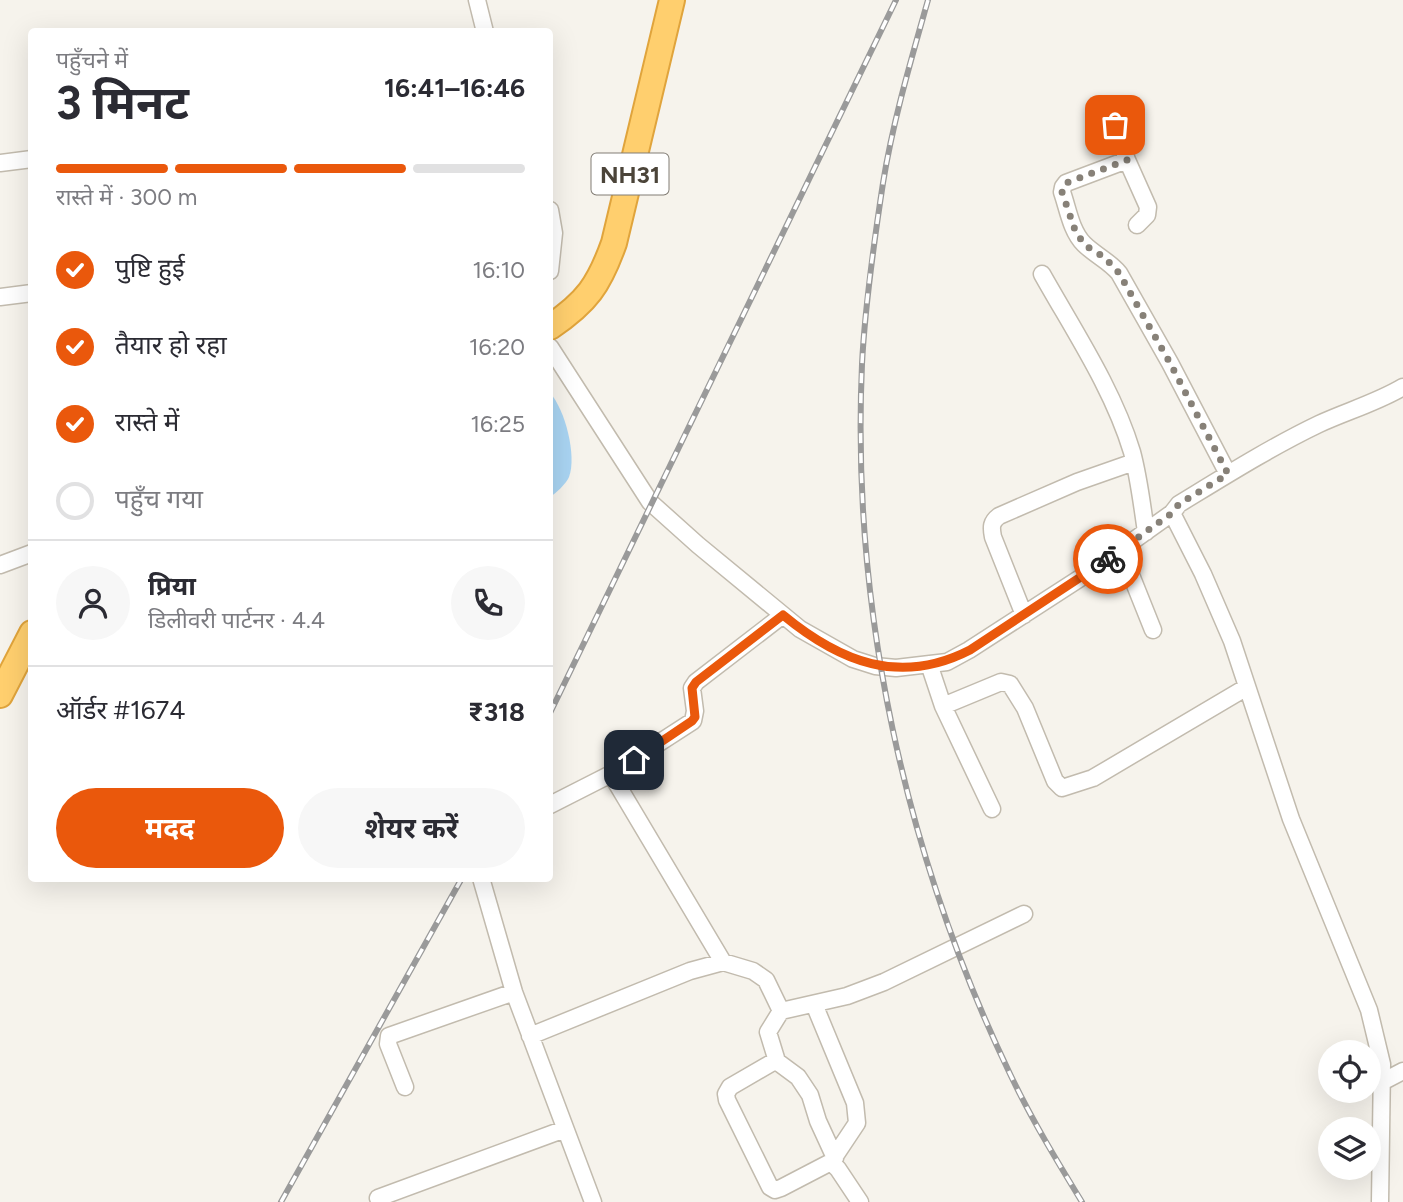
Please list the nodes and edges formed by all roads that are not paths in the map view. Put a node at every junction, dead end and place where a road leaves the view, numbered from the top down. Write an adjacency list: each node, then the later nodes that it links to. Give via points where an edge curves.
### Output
1 (477, 0): 3 (street)
2 (671, 0): 12 (highway, NH31, via 603,274 590,293)
3 (484, 28)
4 (1115, 125): 6 (street)
5 (28, 160): 7 (street)
6 (1127, 160): 8 (street, via 1149,207); 16 (street, via 1066,183 1062,192 1076,233 1119,273)
7 (0, 163)
8 (1137, 225)
9 (1042, 274): 15 (street, via 1106,389)
10 (28, 294): 11 (street)
11 (0, 297)
12 (553, 325)
13 (553, 352): 22 (street, via 645,496)
14 (1403, 387): 16 (street, via 1320,424)
15 (1134, 461): 18 (street); 23 (street, via 993,521 993,537)
16 (1228, 474): 17 (street)
17 (1172, 513): 18 (street); 27 (street, via 1232,641)
18 (1146, 532): 19 (street)
19 (1121, 550): 23 (street); 24 (street)
20 (28, 554): 21 (street)
21 (0, 565)
22 (783, 615): 26 (street, via 853,659 896,668); 30 (street, via 696,682 692,721)
23 (1024, 615): 26 (street, via 947,662)
24 (1153, 629)
25 (28, 641): 28 (highway)
26 (929, 664): 29 (street)
27 (1247, 687): 29 (street, via 1093,778 1062,788 1010,684 1001,682); 42 (street, via 1291,819 1369,1010)
28 (0, 695)
29 (943, 706): 32 (street)
30 (611, 775): 31 (street); 35 (street)
31 (553, 804)
32 (992, 809)
33 (482, 882): 36 (street)
34 (1024, 914): 37 (street, via 884,982)
35 (723, 962): 38 (street, via 766,980); 39 (street)
36 (514, 992): 39 (street); 43 (street, via 389,1036)
37 (814, 1004): 38 (street); 45 (street, via 857,1113 857,1123)
38 (780, 1012): 40 (street, via 768,1032)
39 (530, 1036): 44 (street)
40 (775, 1060): 45 (street, via 798,1077 810,1095); 45 (street, via 726,1094 766,1182 775,1190)
41 (1403, 1071): 42 (street)
42 (1382, 1082): 49 (street)
43 (405, 1087)
44 (565, 1129): 46 (street); 47 (street)
45 (833, 1160): 48 (street)
46 (378, 1198)
47 (593, 1202)
48 (860, 1202)
49 (1380, 1202)

